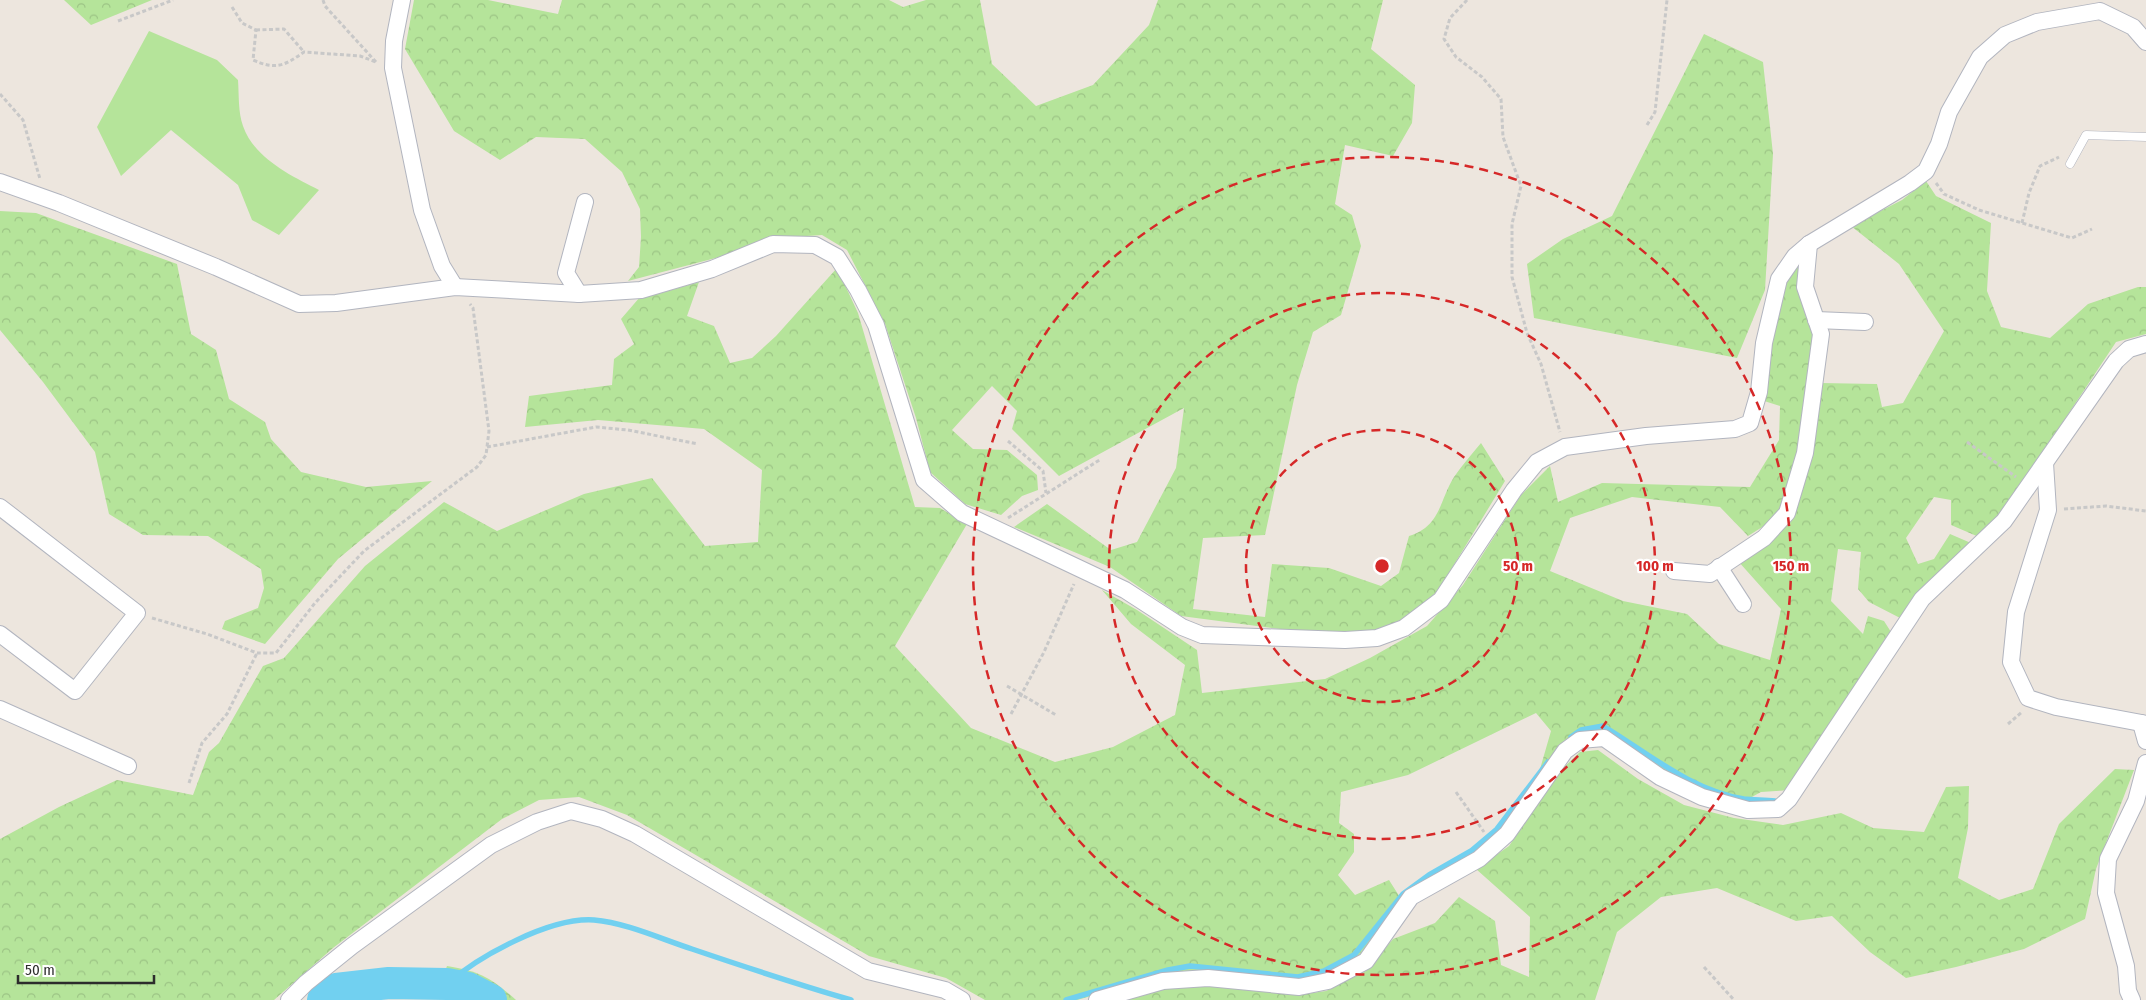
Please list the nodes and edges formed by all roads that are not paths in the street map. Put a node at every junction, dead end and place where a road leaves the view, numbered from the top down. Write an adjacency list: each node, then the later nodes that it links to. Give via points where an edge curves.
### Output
1 (402, 0): 8 (street, via 394,41 393,68 422,210 442,266)
2 (2146, 42): 7 (street, via 2133,27 2100,11 2037,22 2005,35 1980,56 1949,112 1926,171)
3 (2146, 137): 4 (lane, via 2086,135)
4 (2070, 164)
5 (0, 182): 8 (street, via 216,267 299,304 336,303)
6 (585, 202): 9 (street, via 566,273)
7 (1809, 244): 9 (street, via 1795,256 1779,279 1764,343 1759,392 1750,422 1735,429 1565,447 1537,462 1514,490 1441,600 1404,628 1377,638 1345,640 1202,635 1182,627 1125,590 962,513 924,480 876,325 837,256 815,245 774,244 641,290); 10 (street, via 1805,286)
8 (455, 287): 9 (street)
9 (579, 294)
10 (1816, 320): 11 (street); 15 (street, via 1821,334 1806,453 1787,513 1764,538)
11 (1864, 322)
12 (2146, 344): 13 (street, via 2129,349 2116,360)
13 (2045, 462): 20 (street, via 2048,510 2016,612 2011,662 2028,698 2056,707); 26 (street, via 2004,521 1922,599 1789,799 1778,809 1748,810 1702,797 1660,777 1604,738 1580,740 1565,751 1507,834 1479,860 1411,897 1366,960 1328,981 1299,987 1208,978 1163,981)
14 (0, 508): 18 (street, via 136,614 74,691)
15 (1719, 567): 16 (street, via 1710,574); 17 (street)
16 (1674, 571)
17 (1743, 604)
18 (0, 634)
19 (0, 709): 23 (street)
20 (2144, 723): 21 (street)
21 (2146, 741)
22 (2146, 764): 27 (street, via 2136,801 2108,860 2106,893)
23 (128, 766)
24 (290, 1000): 25 (street, via 352,946 491,845 537,822 571,812 602,818 635,834 868,972 945,990)
25 (962, 1000)
26 (1097, 1000)
27 (2132, 1000)

